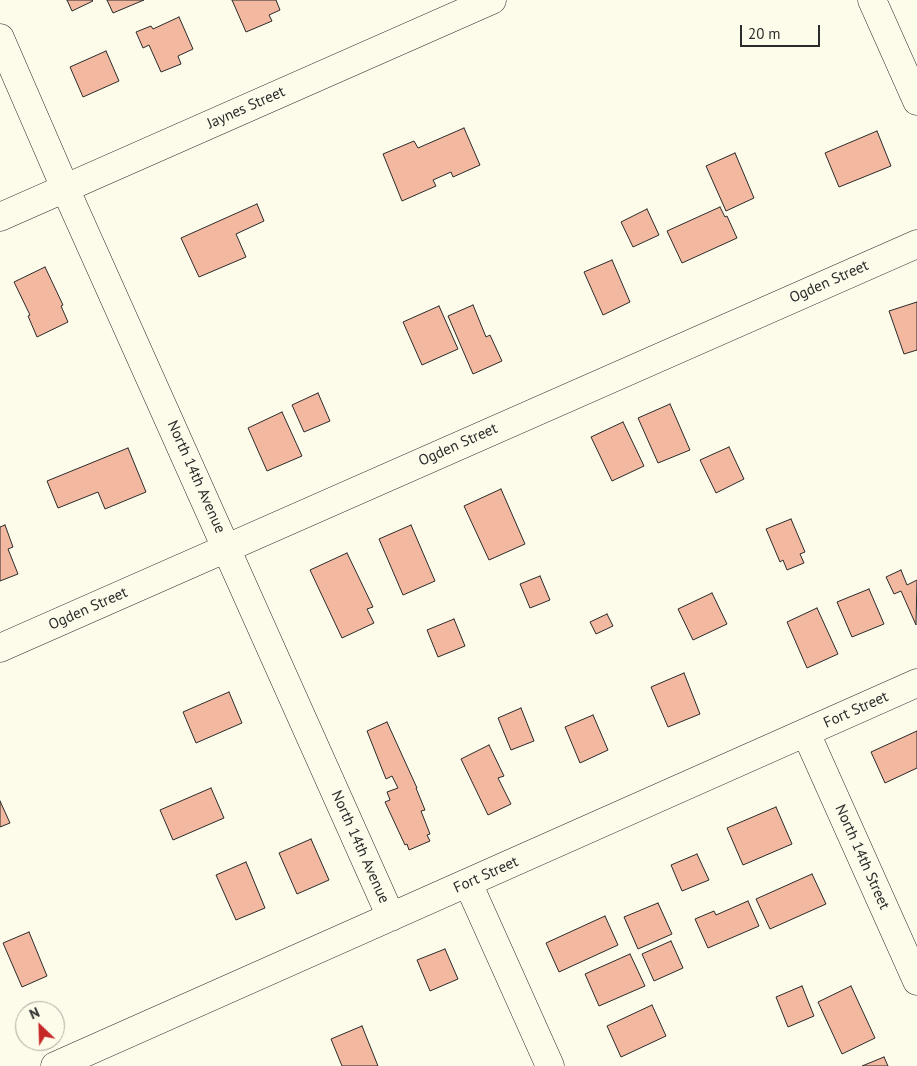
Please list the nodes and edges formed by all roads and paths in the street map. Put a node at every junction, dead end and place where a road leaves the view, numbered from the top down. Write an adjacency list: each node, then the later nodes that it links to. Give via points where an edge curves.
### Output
1 (492, 0): 5 (street, Jaynes Street)
2 (872, 0): 4 (street)
3 (0, 38): 5 (street, North 14th Avenue)
4 (917, 101)
5 (65, 188): 6 (street, Jaynes Street); 8 (street, North 14th Avenue)
6 (0, 217)
7 (917, 244): 8 (street, Ogden Street)
8 (227, 547): 9 (street, Ogden Street); 13 (street, North 14th Avenue)
9 (0, 648)
10 (917, 683): 11 (street, Fort Street)
11 (806, 733): 12 (street, Fort Street); 14 (street, North 14th Street)
12 (468, 883): 13 (street, Fort Street); 16 (street)
13 (391, 917): 15 (street, Fort Street)
14 (917, 981)
15 (69, 1063)
16 (550, 1066)

